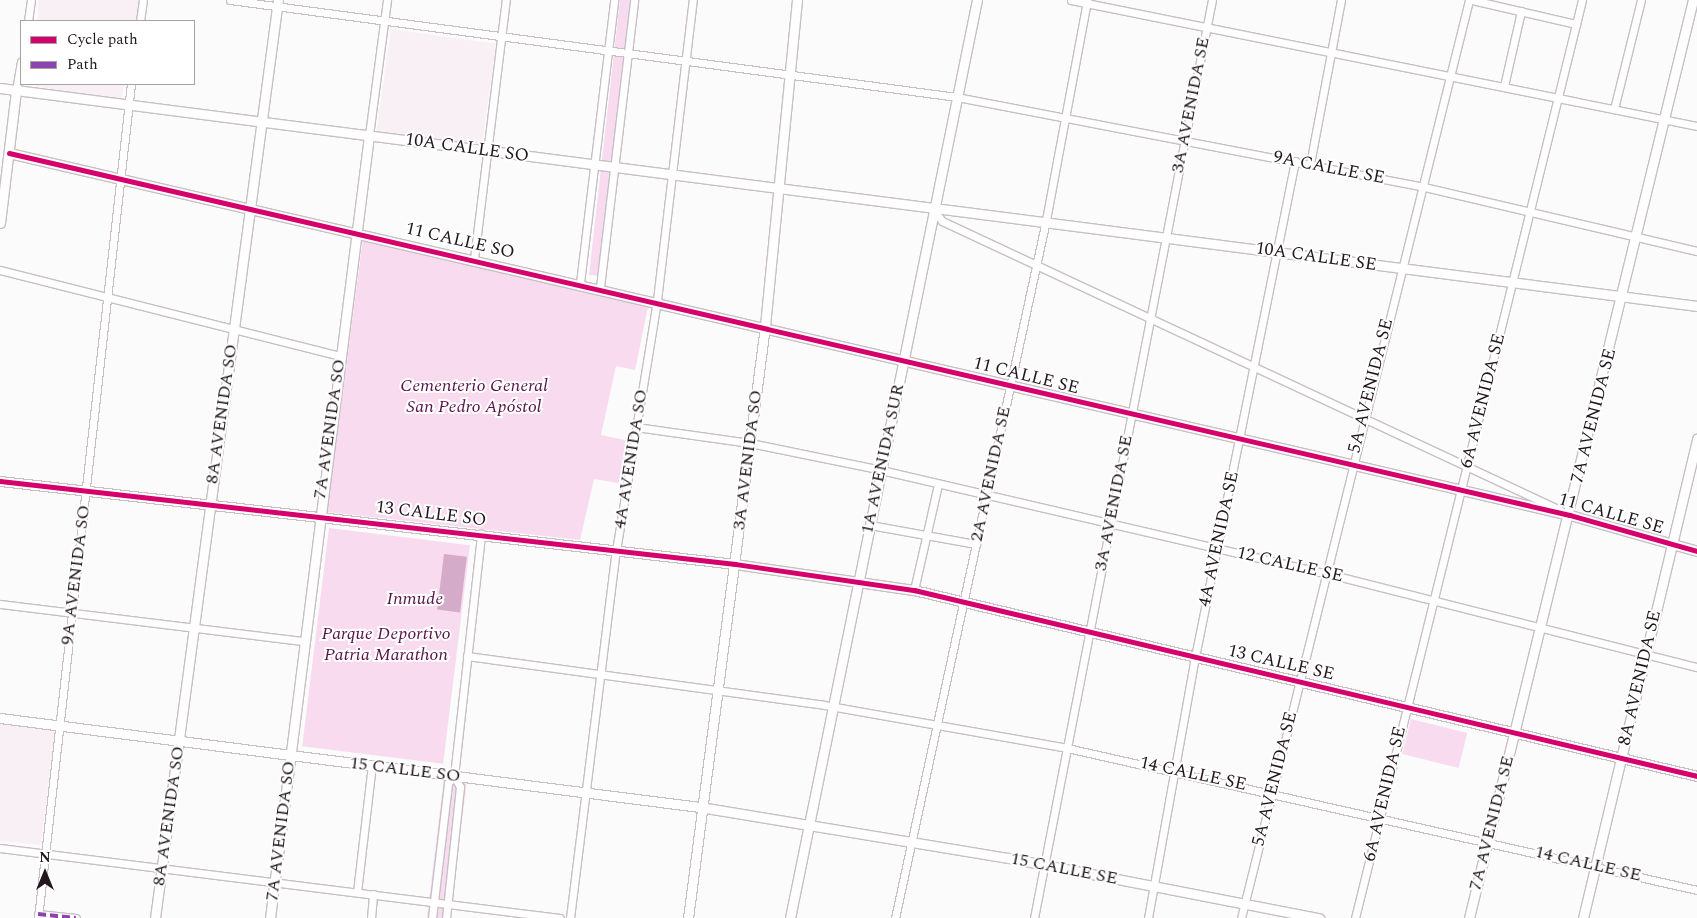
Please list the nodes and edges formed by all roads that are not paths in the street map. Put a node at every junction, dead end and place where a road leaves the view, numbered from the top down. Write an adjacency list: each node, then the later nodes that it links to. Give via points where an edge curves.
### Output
1 (31, 0): 21 (street)
2 (143, 0): 22 (street)
3 (230, 0): 19 (street, 9A CALLE SE)
4 (387, 0): 23 (street, 7A AVENIDA SO)
5 (506, 0): 26 (street)
6 (614, 0): 27 (street)
7 (634, 0): 29 (street)
8 (693, 0): 30 (street, 4A AVENIDA SO)
9 (797, 0): 32 (street, 3A AVENIDA SO)
10 (977, 0): 38 (street, 1A AVENIDA SUR)
11 (1071, 0): 18 (street)
12 (1212, 0): 24 (street, 3A AVENIDA SE)
13 (1341, 0): 28 (street)
14 (1471, 0): 20 (street); 33 (street, 5A AVENIDA SE)
15 (1582, 0): 25 (street, 6A AVENIDA SE)
16 (1641, 0): 41 (street)
17 (1693, 0): 43 (street, 7A AVENIDA SE)
18 (1087, 1): 24 (street); 42 (street, 2A AVENIDA SE)
19 (277, 3): 23 (street, 9A CALLE SE); 44 (street, 8A AVENIDA SO)
20 (1521, 11): 25 (street); 35 (street)
21 (28, 20)
22 (140, 20)
23 (384, 21): 26 (street, 9A CALLE SE); 46 (street, 7A AVENIDA SO)
24 (1207, 24): 28 (street); 47 (street, 3A AVENIDA SE)
25 (1576, 24): 39 (street, 6A AVENIDA SE)
26 (502, 36): 27 (street, 9A CALLE SE); 48 (street)
27 (608, 50): 29 (street, 9A CALLE SE); 52 (street)
28 (1332, 50): 33 (street); 51 (street)
29 (628, 53): 30 (street, 9A CALLE SE); 53 (street)
30 (686, 61): 32 (street, 9A CALLE SE); 54 (street, 4A AVENIDA SO)
31 (20, 67): 37 (street)
32 (790, 74): 38 (street, 9A CALLE SE); 57 (street, 3A AVENIDA SO)
33 (1452, 75): 35 (street); 56 (street, 5A AVENIDA SE)
34 (131, 85): 40 (street, 9A AVENIDA SO)
35 (1504, 86): 39 (street)
36 (0, 88): 37 (street, 10A CALLE SO)
37 (16, 90): 40 (street, 10A CALLE SO); 49 (street)
38 (957, 97): 42 (street, 9A CALLE SE); 59 (street, 1A AVENIDA SUR)
39 (1558, 98): 41 (street); 60 (street, 6A AVENIDA SE)
40 (127, 108): 44 (street, 10A CALLE SO); 55 (street, 9A AVENIDA SO)
41 (1614, 109): 43 (street)
42 (1063, 115): 47 (street, 9A CALLE SE); 61 (street, 2A AVENIDA SE)
43 (1662, 119): 45 (street); 65 (street, 7A AVENIDA SE)
44 (261, 124): 46 (street, 10A CALLE SO); 58 (street, 8A AVENIDA SO)
45 (1697, 126)
46 (369, 135): 48 (street, 10A CALLE SO); 63 (street, 7A AVENIDA SO)
47 (1184, 139): 50 (street, 9A CALLE SE); 64 (street, 3A AVENIDA SE)
48 (488, 151): 52 (street, 10A CALLE SO); 68 (street)
49 (9, 153): 55 (street, 11 CALLE SO); 62 (street)
50 (1295, 161): 51 (street, 9A CALLE SE); 67 (street, 4A AVENIDA SE)
51 (1310, 164): 56 (street, 9A CALLE SE)
52 (594, 165): 53 (street, 10A CALLE SO); 73 (street)
53 (614, 168): 54 (street, 10A CALLE SO); 74 (street)
54 (672, 175): 57 (street, 10A CALLE SO); 77 (street, 4A AVENIDA SO)
55 (119, 178): 58 (street, 11 CALLE SO); 76 (street, 9A AVENIDA SO)
56 (1424, 187): 60 (street, 9A CALLE SE); 70 (street, 5A AVENIDA SE)
57 (779, 190): 59 (street, 10A CALLE SO); 80 (street, 3A AVENIDA SO)
58 (250, 206): 63 (street, 11 CALLE SO); 81 (street, 8A AVENIDA SO)
59 (934, 211): 61 (street, 10A CALLE SE); 69 (street, via 942,221); 83 (street, 1A AVENIDA SUR)
60 (1531, 211): 65 (street, 9A CALLE SE); 72 (street, 6A AVENIDA SE)
61 (1046, 220): 64 (street, 10A CALLE SE); 69 (street, 2A AVENIDA SE)
62 (0, 223)
63 (356, 232): 68 (street, 11 CALLE SO); 82 (street, 7A AVENIDA SO)
64 (1166, 236): 67 (street, 10A CALLE SE); 79 (street, 3A AVENIDA SE)
65 (1636, 236): 66 (street, 9A CALLE SE); 75 (street, 7A AVENIDA SE)
66 (1697, 250)
67 (1279, 251): 70 (street, 10A CALLE SE); 84 (street, 4A AVENIDA SE)
68 (474, 259): 73 (street, 11 CALLE SO)
69 (1037, 263): 79 (street); 85 (street, 2A AVENIDA SE)
70 (1401, 269): 72 (street, 10A CALLE SE); 87 (street, 5A AVENIDA SE)
71 (0, 270): 76 (street)
72 (1513, 282): 75 (street, 10A CALLE SE); 92 (street, 6A AVENIDA SE)
73 (580, 283): 74 (street, 11 CALLE SO)
74 (600, 287): 77 (street, 11 CALLE SO)
75 (1624, 295): 78 (street, 10A CALLE SE); 102 (street, 7A AVENIDA SE)
76 (107, 297): 81 (street); 97 (street, 9A AVENIDA SO)
77 (657, 300): 80 (street, 11 CALLE SO); 88 (street, 4A AVENIDA SO)
78 (1697, 306)
79 (1150, 318): 84 (street); 86 (street, 3A AVENIDA SE)
80 (765, 326): 83 (street, 11 CALLE SO); 91 (street, 3A AVENIDA SO)
81 (234, 329): 82 (street); 100 (street, 8A AVENIDA SO)
82 (340, 356): 101 (street, 7A AVENIDA SO)
83 (904, 360): 85 (street, 11 CALLE SE); 94 (street, 1A AVENIDA SUR)
84 (1256, 366): 87 (street); 90 (street, 4A AVENIDA SE)
85 (1009, 386): 86 (street, 11 CALLE SE); 99 (street, 2A AVENIDA SE)
86 (1130, 415): 90 (street, 11 CALLE SE); 104 (street, 3A AVENIDA SE)
87 (1364, 416): 92 (street); 93 (street, 5A AVENIDA SE)
88 (636, 428): 91 (street, 12 CALLE SE); 110 (street, 4A AVENIDA SO)
89 (1697, 438): 108 (street, 8A AVENIDA SE)
90 (1240, 440): 93 (street, 11 CALLE SE); 109 (street, 4A AVENIDA SE)
91 (750, 442): 94 (street, 12 CALLE SE); 112 (street, 3A AVENIDA SO)
92 (1468, 464): 98 (street, 6A AVENIDA SE); 102 (street)
93 (1351, 467): 98 (street, 11 CALLE SE); 113 (street, 5A AVENIDA SE)
94 (881, 470): 96 (street, 12 CALLE SE); 103 (street, 1A AVENIDA SUR)
95 (0, 481): 97 (street, 13 CALLE SO)
96 (938, 484): 99 (street, 12 CALLE SE); 105 (street)
97 (87, 490): 100 (street, 13 CALLE SO); 119 (street, 9A AVENIDA SO)
98 (1462, 491): 102 (street, 11 CALLE SE); 117 (street, 6A AVENIDA SE)
99 (986, 495): 104 (street, 12 CALLE SE); 107 (street, 2A AVENIDA SE)
100 (210, 505): 101 (street, 13 CALLE SO); 120 (street, 8A AVENIDA SO)
101 (318, 515): 106 (street, 13 CALLE SO); 123 (street, 7A AVENIDA SO)
102 (1570, 515): 108 (street, 11 CALLE SE); 121 (street, 7A AVENIDA SE)
103 (870, 525): 105 (street); 114 (street, 1A AVENIDA SUR)
104 (1109, 525): 109 (street, 12 CALLE SE); 122 (street, 3A AVENIDA SE)
105 (926, 533): 107 (street); 115 (street)
106 (481, 534): 110 (street, 13 CALLE SO); 125 (street)
107 (976, 544): 116 (street, 2A AVENIDA SE)
108 (1670, 544): 111 (street, 11 CALLE SE); 124 (street, 8A AVENIDA SE)
109 (1216, 548): 113 (street, 12 CALLE SE); 126 (street, 4A AVENIDA SE)
110 (616, 550): 112 (street, 13 CALLE SO); 128 (street, 4A AVENIDA SO)
111 (1697, 551)
112 (735, 564): 114 (street, 13 CALLE SO); 130 (street, 3A AVENIDA SO)
113 (1325, 573): 117 (street, 12 CALLE SE); 129 (street, 5A AVENIDA SE)
114 (858, 583): 115 (street, 13 CALLE SE); 131 (street, 1A AVENIDA SUR)
115 (914, 590): 116 (street, 13 CALLE SE)
116 (965, 599): 122 (street, 13 CALLE SE); 134 (street, 2A AVENIDA SE)
117 (1435, 600): 121 (street, 12 CALLE SE); 132 (street, 6A AVENIDA SE)
118 (0, 604): 119 (street)
119 (71, 613): 120 (street); 135 (street, 9A AVENIDA SO)
120 (194, 628): 123 (street); 137 (street, 8A AVENIDA SO)
121 (1541, 629): 124 (street, 12 CALLE SE); 136 (street, 7A AVENIDA SE)
122 (1089, 631): 126 (street, 13 CALLE SE); 138 (street, 3A AVENIDA SE)
123 (304, 641): 139 (street, 7A AVENIDA SO)
124 (1646, 654): 127 (street, 12 CALLE SE); 140 (street, 8A AVENIDA SE)
125 (467, 656): 128 (street, 14 CALLE SE); 143 (street)
126 (1195, 657): 129 (street, 13 CALLE SE); 142 (street, 4A AVENIDA SE)
127 (1697, 667)
128 (600, 672): 130 (street, 14 CALLE SE); 146 (street, 4A AVENIDA SO)
129 (1300, 680): 132 (street, 13 CALLE SE); 145 (street, 5A AVENIDA SE)
130 (716, 688): 131 (street, 14 CALLE SE); 147 (street, 3A AVENIDA SO)
131 (833, 706): 134 (street, 14 CALLE SE); 149 (street, 1A AVENIDA SUR)
132 (1406, 707): 136 (street, 13 CALLE SE); 148 (street, 6A AVENIDA SE)
133 (0, 718): 135 (street, 15 CALLE SO)
134 (936, 723): 138 (street, 14 CALLE SE); 150 (street, 2A AVENIDA SE)
135 (58, 725): 137 (street, 15 CALLE SO); 153 (street, 9A AVENIDA SO)
136 (1514, 733): 140 (street, 13 CALLE SE); 151 (street, 7A AVENIDA SE)
137 (179, 741): 139 (street, 15 CALLE SO); 156 (street, 8A AVENIDA SO)
138 (1067, 748): 142 (street, 14 CALLE SE); 154 (street, 3A AVENIDA SE)
139 (290, 755): 141 (street, 15 CALLE SO); 157 (street, 7A AVENIDA SO)
140 (1621, 758): 144 (street, 13 CALLE SE); 155 (street, 8A AVENIDA SE)
141 (372, 765): 143 (street, 15 CALLE SO); 160 (street)
142 (1175, 770): 145 (street, 14 CALLE SE); 158 (street, 4A AVENIDA SE)
143 (454, 776): 146 (street, 15 CALLE SO); 162 (street, via 448,783); 164 (street, via 460,787)
144 (1697, 776)
145 (1272, 791): 148 (street, 14 CALLE SE); 163 (street, 5A AVENIDA SE)
146 (584, 794): 147 (street, 15 CALLE SO); 173 (street, 4A AVENIDA SO)
147 (700, 807): 149 (street, 15 CALLE SO); 174 (street, 3A AVENIDA SO)
148 (1380, 817): 151 (street, 14 CALLE SE); 181 (street, 6A AVENIDA SE)
149 (809, 824): 150 (street, 15 CALLE SE); 175 (street, 1A AVENIDA SUR)
150 (911, 841): 154 (street, 15 CALLE SE); 176 (street, 2A AVENIDA SE)
151 (1488, 842): 155 (street, 14 CALLE SE); 182 (street, 7A AVENIDA SE)
152 (0, 848): 153 (street)
153 (46, 854): 156 (street); 165 (street, 9A AVENIDA SO)
154 (1044, 865): 158 (street, 15 CALLE SE); 177 (street, 3A AVENIDA SE)
155 (1596, 866): 159 (street, 14 CALLE SE); 183 (street, 8A AVENIDA SE)
156 (162, 868): 157 (street); 167 (street, 8A AVENIDA SO)
157 (275, 882): 160 (street); 168 (street, 7A AVENIDA SO)
158 (1154, 886): 163 (street, 15 CALLE SE); 178 (street, 4A AVENIDA SE)
159 (1697, 890)
160 (357, 892): 161 (street)
161 (373, 894): 162 (street); 169 (street)
162 (434, 902): 164 (street); 170 (street)
163 (1245, 903): 179 (street, 5A AVENIDA SE); 180 (street, 15 CALLE SE)
164 (447, 904): 171 (street); 172 (street)
165 (38, 916): 166 (street)
166 (76, 918)
167 (155, 918)
168 (270, 918)
169 (370, 918)
170 (432, 918)
171 (446, 918)
172 (560, 918)
173 (570, 918)
174 (688, 918)
175 (790, 918)
176 (895, 918)
177 (1034, 918)
178 (1148, 918)
179 (1241, 918)
180 (1319, 918)
181 (1355, 918)
182 (1469, 918)
183 (1583, 918)

